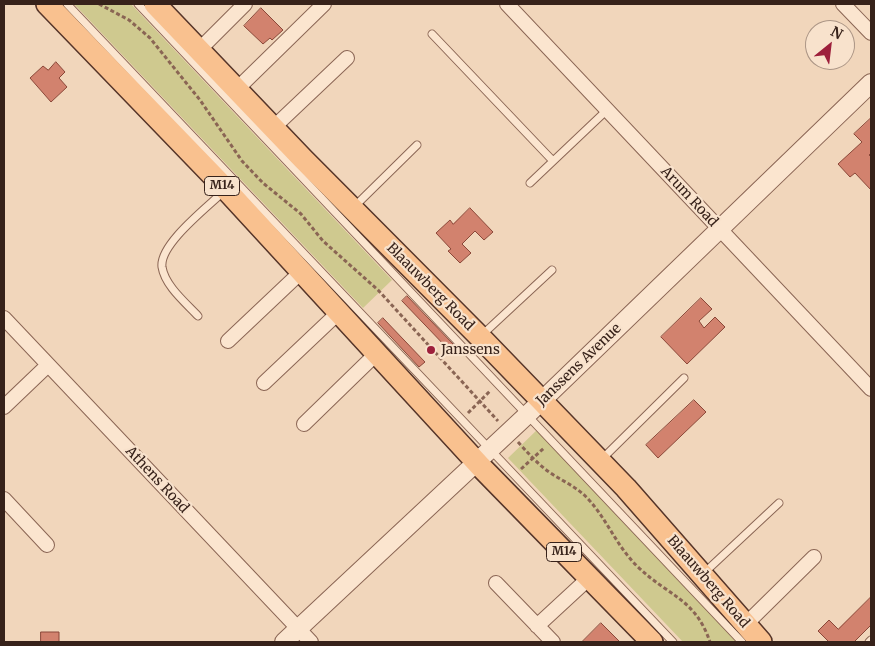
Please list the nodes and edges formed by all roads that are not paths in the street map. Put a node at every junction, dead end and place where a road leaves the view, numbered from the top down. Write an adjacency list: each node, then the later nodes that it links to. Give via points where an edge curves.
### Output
1 (47, 4): 20 (main road, M14)
2 (67, 4): 38 (lane)
3 (138, 4): 36 (lane)
4 (155, 4): 11 (main road, Blaauwberg Road)
5 (245, 4): 11 (street)
6 (324, 4): 14 (street)
7 (507, 4): 15 (street, Arum Road)
8 (844, 4): 9 (street)
9 (871, 33)
10 (432, 34): 18 (lane)
11 (199, 50): 14 (main road, Blaauwberg Road)
12 (347, 58): 16 (street)
13 (871, 83): 22 (street, Janssens Avenue)
14 (236, 90): 16 (main road, Blaauwberg Road)
15 (607, 110): 18 (lane); 22 (street, Arum Road)
16 (273, 128): 21 (main road, Blaauwberg Road)
17 (416, 145): 21 (lane)
18 (553, 161): 19 (lane)
19 (530, 183)
20 (226, 190): 24 (main road, M14); 26 (lane, via 176,238 162,262 166,278)
21 (352, 209): 28 (main road, Blaauwberg Road)
22 (719, 228): 34 (street, Arum Road); 36 (street, Janssens Avenue)
23 (552, 270): 28 (lane)
24 (301, 272): 25 (main road, M14); 29 (street)
25 (338, 313): 30 (main road, M14); 33 (street)
26 (198, 316)
27 (4, 318): 31 (street, Athens Road)
28 (480, 337): 36 (main road, Blaauwberg Road)
29 (228, 341)
30 (376, 354): 37 (street); 38 (main road, M14)
31 (48, 365): 35 (street); 48 (street, Athens Road)
32 (684, 378): 39 (lane)
33 (264, 383)
34 (871, 389)
35 (4, 407)
36 (534, 408): 38 (street, Janssens Avenue); 39 (main road, Blaauwberg Road); 49 (lane)
37 (304, 424)
38 (483, 455): 45 (main road, M14); 48 (street, Janssens Avenue); 55 (lane)
39 (600, 461): 44 (main road, Blaauwberg Road)
40 (4, 499): 42 (street)
41 (779, 503): 44 (lane)
42 (47, 545)
43 (814, 557): 49 (street)
44 (702, 576): 49 (main road, Blaauwberg Road)
45 (589, 578): 47 (street); 54 (main road, M14)
46 (496, 583): 47 (street)
47 (537, 626): 53 (street)
48 (298, 629): 51 (street, Janssens Avenue); 52 (street, Athens Road)
49 (744, 633): 56 (main road, Blaauwberg Road)
50 (871, 640): 57 (lane)
51 (284, 642)
52 (311, 642)
53 (553, 642)
54 (652, 642)
55 (673, 642)
56 (761, 642)
57 (868, 642)

